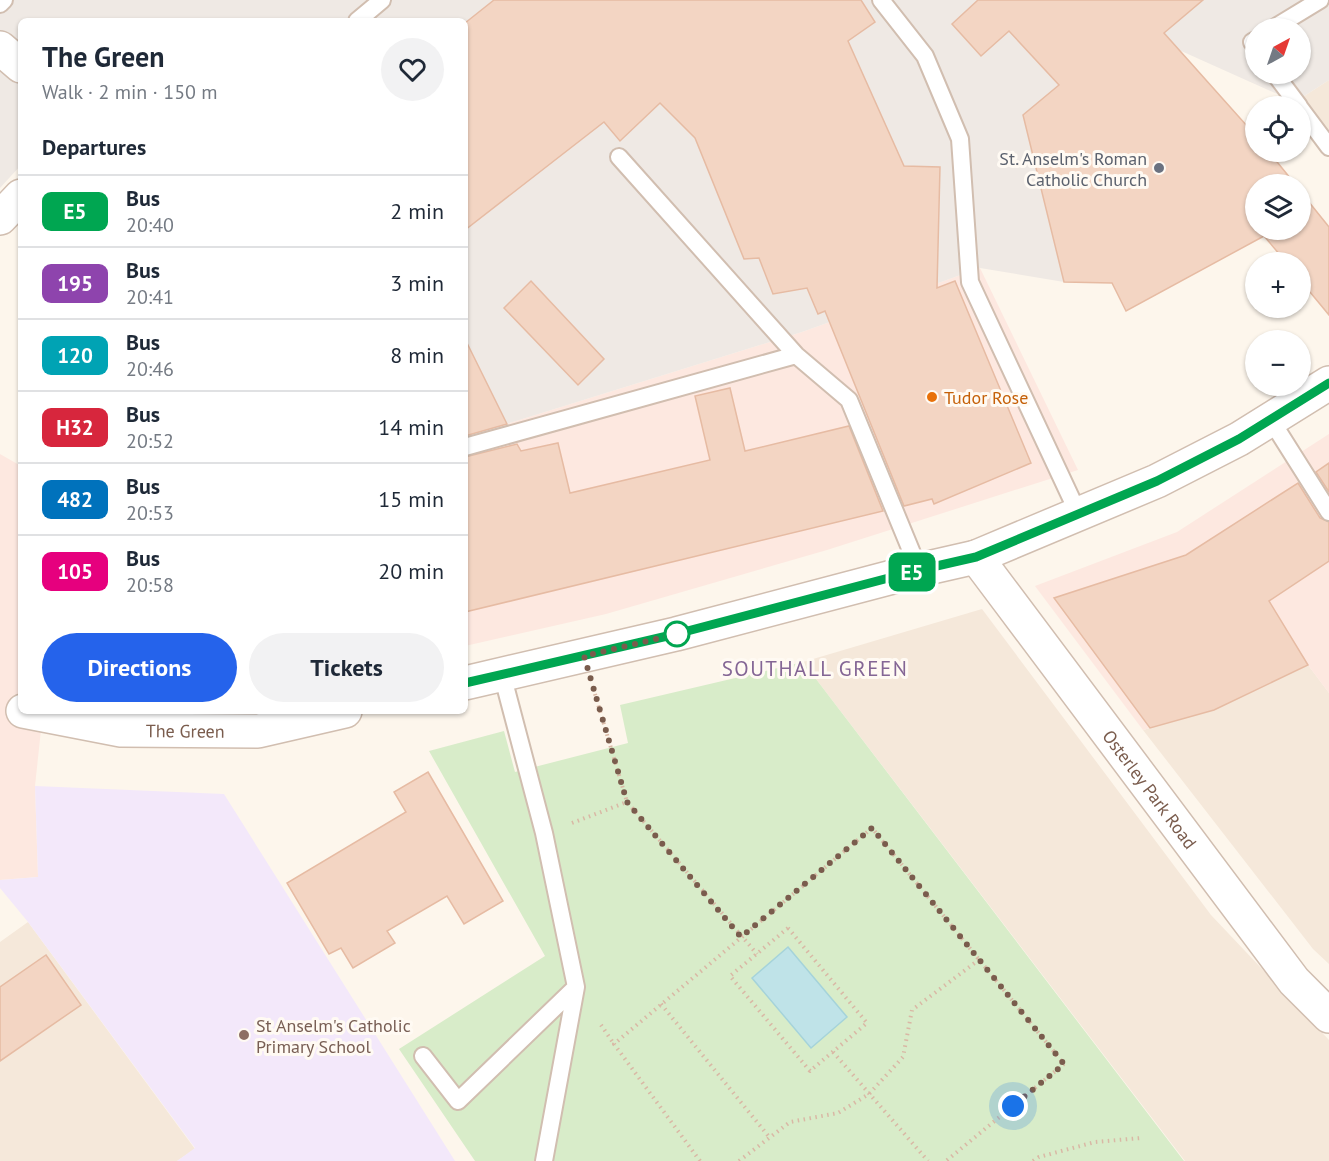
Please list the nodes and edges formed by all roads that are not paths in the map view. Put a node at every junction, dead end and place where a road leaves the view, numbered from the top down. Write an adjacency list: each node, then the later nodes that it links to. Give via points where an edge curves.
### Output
1 (4, 0): 5 (lane)
2 (382, 0): 6 (lane)
3 (881, 0): 22 (lane, via 925,56 960,139 970,282)
4 (1320, 0): 7 (lane)
5 (0, 4)
6 (361, 18)
7 (1290, 18)
8 (0, 48): 9 (street)
9 (18, 63)
10 (1283, 84): 11 (lane)
11 (1292, 96)
12 (1311, 122): 13 (lane)
13 (1329, 147)
14 (619, 157): 17 (lane)
15 (18, 199): 16 (street)
16 (0, 218)
17 (796, 355): 20 (lane); 24 (lane, via 849,400)
18 (1329, 383): 19 (street)
19 (1270, 420): 21 (lane); 22 (street, via 1157,481)
20 (468, 446)
21 (1329, 512)
22 (1079, 515): 23 (street)
23 (976, 557): 24 (street); 32 (street, Osterley Park Road, via 1294,981)
24 (919, 570): 25 (street, via 676,634)
25 (502, 674): 26 (street); 31 (lane, via 544,833)
26 (468, 682)
27 (0, 707): 28 (street, The Green)
28 (18, 710)
29 (38, 714): 30 (street, The Green, via 121,730 258,731)
30 (332, 714)
31 (576, 987): 33 (lane, via 458,1101); 34 (lane)
32 (1329, 1016)
33 (423, 1056)
34 (544, 1161)

